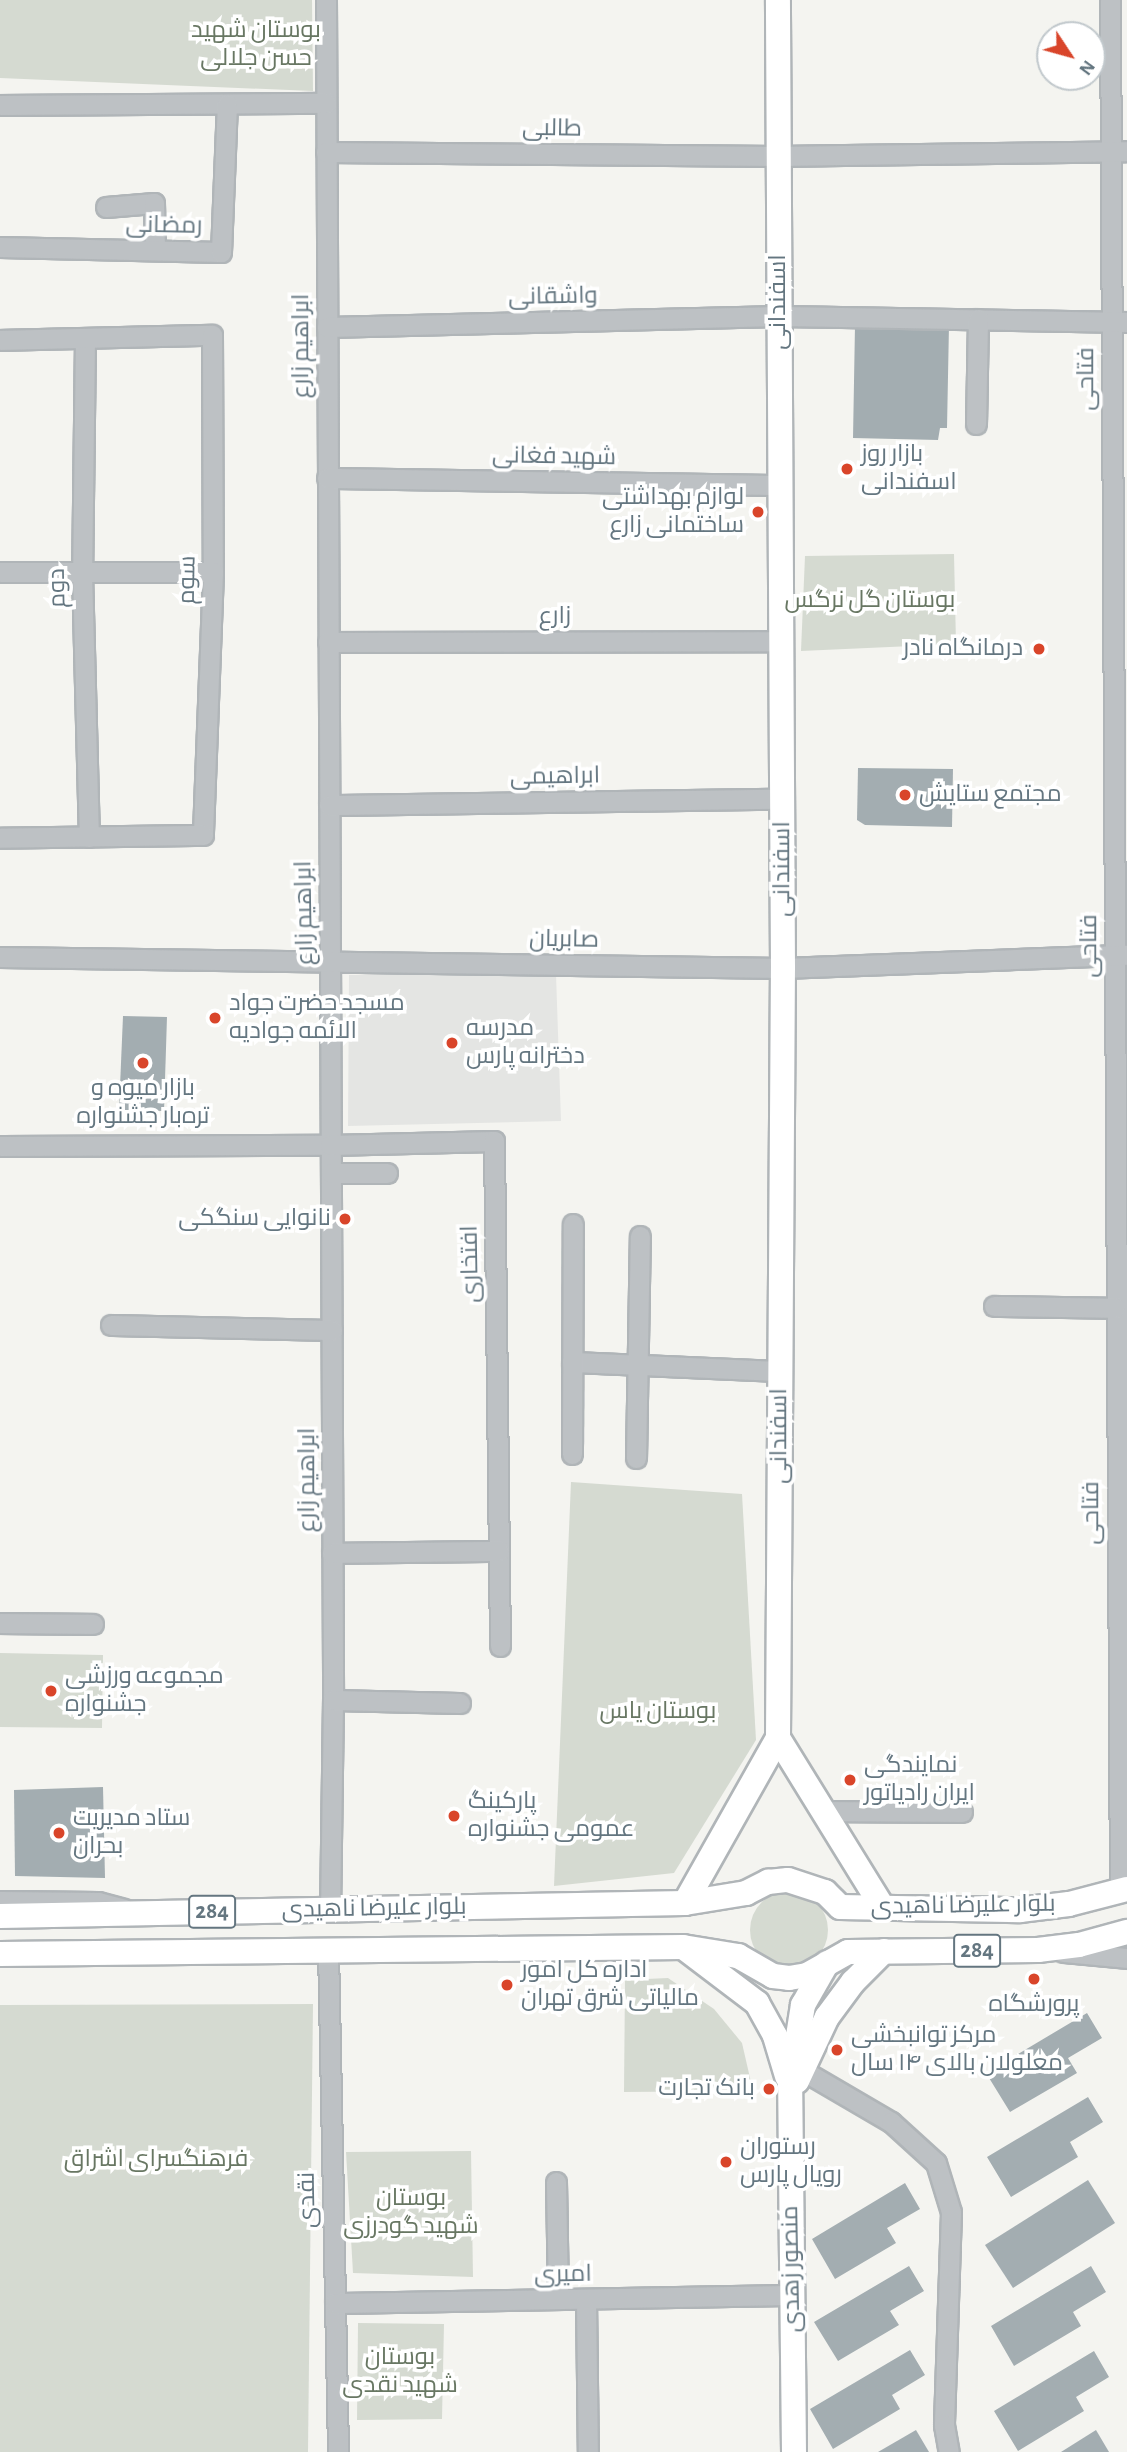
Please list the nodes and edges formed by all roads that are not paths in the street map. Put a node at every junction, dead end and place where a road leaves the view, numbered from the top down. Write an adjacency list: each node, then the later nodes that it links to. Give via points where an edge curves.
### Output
1 (326, 0): 4 (street, ابراهیم زارع)
2 (778, 0): 9 (main road, اسفندانی)
3 (1110, 0): 7 (street, فتاحی)
4 (326, 103): 5 (street); 8 (street, ابراهیم زارع)
5 (227, 104): 6 (street); 12 (street, رمضانی, via 221,252)
6 (0, 105)
7 (1119, 151): 9 (street, طالبی); 15 (street, فتاحی)
8 (326, 152): 9 (street, طالبی); 16 (street, ابراهیم زارع)
9 (778, 156): 13 (main road, اسفندانی)
10 (106, 207): 12 (street, via 154,203)
11 (0, 247): 12 (street, رمضانی)
12 (155, 250)
13 (779, 316): 14 (street, واشقانی); 16 (street, واشقانی); 21 (main road, اسفندانی)
14 (978, 319): 15 (street, واشقانی); 19 (street)
15 (1119, 322): 31 (street, فتاحی)
16 (327, 327): 20 (street, ابراهیم زارع)
17 (85, 338): 18 (street, سوم); 23 (street, دوم); 24 (street, سوم, via 212,335)
18 (0, 340)
19 (976, 424)
20 (327, 478): 21 (street, شهید فغانی); 26 (street, ابراهیم زارع)
21 (780, 485): 25 (main road, اسفندانی)
22 (0, 572): 23 (street)
23 (82, 572): 24 (street); 29 (street, دوم)
24 (213, 572): 29 (street, سوم, via 203,835)
25 (781, 641): 26 (street, زارع); 27 (main road, اسفندانی)
26 (328, 642): 28 (street, ابراهیم زارع)
27 (782, 799): 28 (street, ابراهیمی); 34 (main road, اسفندانی)
28 (329, 805): 33 (street, ابراهیم زارع)
29 (89, 837): 30 (street, سوم)
30 (0, 838)
31 (1121, 955): 34 (street, صابریان); 41 (street, فتاحی)
32 (0, 957): 33 (street, صابریان)
33 (331, 961): 34 (street, صابریان); 35 (street, ابراهیم زارع)
34 (783, 968): 48 (main road, اسفندانی)
35 (330, 1145): 36 (street); 37 (street, ابراهیم زارع); 51 (street, افتخاری, via 494,1140)
36 (0, 1146)
37 (331, 1173): 38 (street); 45 (street, ابراهیم زارع)
38 (387, 1173)
39 (573, 1224): 46 (street)
40 (640, 1236): 47 (street)
41 (1121, 1247): 43 (street, فتاحی)
42 (994, 1306): 43 (street)
43 (1115, 1308): 61 (street, فتاحی)
44 (111, 1325): 45 (street)
45 (332, 1331): 52 (street, ابراهیم زارع)
46 (572, 1362): 47 (street); 49 (street)
47 (638, 1365): 48 (street); 50 (street)
48 (780, 1371): 58 (main road, اسفندانی)
49 (572, 1454)
50 (636, 1458)
51 (499, 1550): 52 (street); 55 (street, افتخاری)
52 (332, 1553): 56 (street, ابراهیم زارع)
53 (0, 1623): 54 (street)
54 (93, 1624)
55 (500, 1646)
56 (333, 1700): 57 (street); 67 (street, ابراهیم زارع)
57 (460, 1703)
58 (778, 1738): 59 (main road); 63 (main road)
59 (823, 1811): 60 (street); 65 (main road)
60 (962, 1812)
61 (1124, 1890): 65 (main road, بلوار علیرضا ناهیدی / 284, via 1020,1910)
62 (0, 1901): 68 (street, via 98,1902)
63 (685, 1903): 64 (main road, بلوار علیرضا ناهیدی / 284); 65 (main road, بلوار علیرضا ناهیدی / 284, via 746,1893 768,1882 788,1880 825,1892 840,1907)
64 (424, 1908): 66 (main road, بلوار علیرضا ناهیدی / 284); 74 (main road, via 406,1928 406,1940)
65 (884, 1908)
66 (361, 1909): 67 (main road, بلوار علیرضا ناهیدی / 284); 73 (main road, via 376,1923 376,1931)
67 (330, 1910): 68 (main road, بلوار علیرضا ناهیدی / 284)
68 (142, 1913): 69 (main road, بلوار علیرضا ناهیدی / 284)
69 (0, 1916)
70 (1127, 1932): 75 (main road, بلوار علیرضا ناهیدی / 284)
71 (682, 1947): 74 (main road, بلوار علیرضا ناهیدی / 284); 79 (main road, بلوار علیرضا ناهیدی / 284, via 738,1956 789,1979); 80 (main road, منصور زهدی, via 757,2003)
72 (328, 1948): 73 (main road, بلوار علیرضا ناهیدی / 284); 77 (main road, بلوار علیرضا ناهیدی / 284); 85 (street, نقدی)
73 (359, 1948): 74 (main road, بلوار علیرضا ناهیدی / 284)
74 (413, 1948)
75 (1038, 1950): 76 (main road, بلوار علیرضا ناهیدی / 284); 78 (street)
76 (884, 1951): 79 (main road, بلوار علیرضا ناهیدی / 284, via 848,1952); 80 (main road, via 827,2017)
77 (0, 1954)
78 (1127, 1958)
79 (827, 1963): 80 (main road, منصور زهدی, via 803,2005)
80 (794, 2085): 82 (main road, منصور زهدی); 89 (street, via 891,2122 936,2162 951,2213 944,2425)
81 (556, 2182): 83 (street)
82 (792, 2295): 84 (street, امیری); 88 (main road, منصور زهدی)
83 (558, 2299): 84 (street, امیری); 85 (street, امیری)
84 (586, 2299): 87 (street)
85 (335, 2303): 86 (street, نقدی)
86 (338, 2452)
87 (588, 2452)
88 (794, 2452)
89 (948, 2452)

